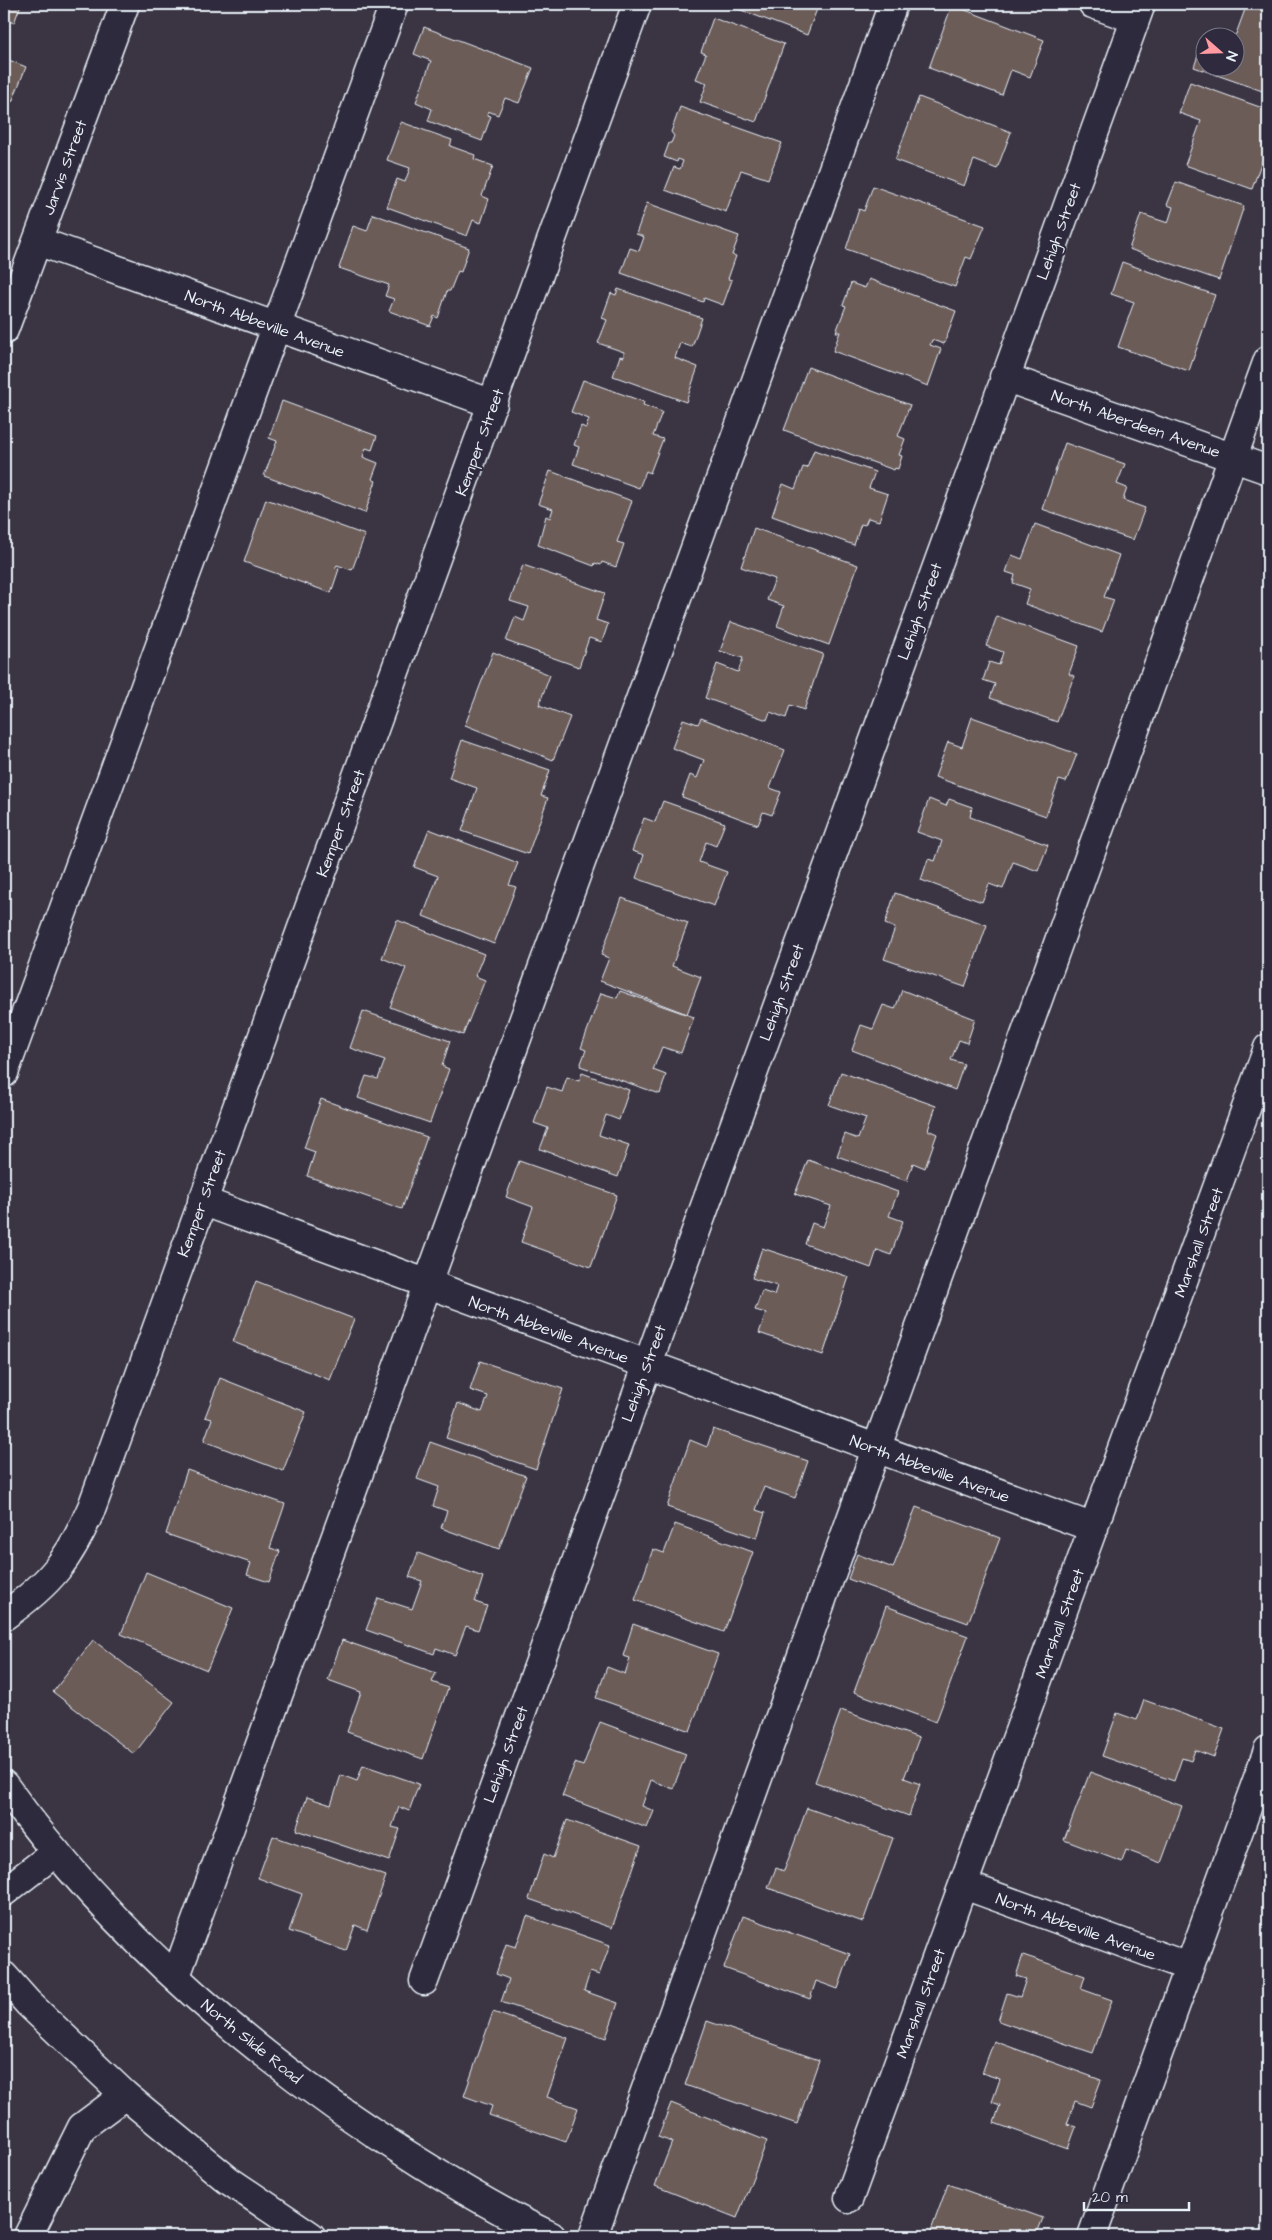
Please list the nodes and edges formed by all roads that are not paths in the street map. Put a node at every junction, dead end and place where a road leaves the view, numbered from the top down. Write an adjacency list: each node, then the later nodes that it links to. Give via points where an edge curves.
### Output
1 (125, 4): 7 (street, Jarvis Street)
2 (394, 4): 8 (street)
3 (637, 4): 12 (street, Kemper Street)
4 (893, 4): 18 (street)
5 (1093, 4): 6 (street)
6 (1138, 12): 11 (street, Lehigh Street)
7 (37, 241): 8 (street, North Abbeville Avenue); 9 (street, Jarvis Street)
8 (276, 326): 12 (street, North Abbeville Avenue); 16 (street)
9 (4, 330)
10 (1268, 360): 13 (street)
11 (1004, 377): 13 (street, North Aberdeen Avenue); 19 (street, Lehigh Street)
12 (493, 404): 17 (street, Kemper Street)
13 (1233, 457): 14 (street, North Aberdeen Avenue); 20 (street)
14 (1268, 470)
15 (1268, 1048): 21 (street, Marshall Street)
16 (4, 1073)
17 (202, 1201): 18 (street, North Abbeville Avenue); 22 (street, Kemper Street, via 80,1536 52,1577 34,1595)
18 (428, 1284): 19 (street, North Abbeville Avenue); 30 (street)
19 (646, 1364): 20 (street, North Abbeville Avenue); 31 (street, Lehigh Street)
20 (876, 1448): 21 (street, North Abbeville Avenue); 37 (street)
21 (1094, 1528): 26 (street, Marshall Street)
22 (4, 1616)
23 (1268, 1750): 28 (street)
24 (4, 1785): 25 (street, North Slide Road)
25 (56, 1852): 27 (street); 30 (street, North Slide Road, via 127,1929)
26 (964, 1885): 28 (street, North Abbeville Avenue); 33 (street, Marshall Street)
27 (4, 1892)
28 (1190, 1967): 38 (street)
29 (4, 1976): 32 (street)
30 (176, 1976): 36 (street, North Slide Road, via 276,2063 357,2123 454,2183)
31 (424, 1981)
32 (125, 2095): 34 (street, via 82,2127); 35 (street, via 228,2180)
33 (849, 2198)
34 (28, 2236)
35 (311, 2236)
36 (551, 2236)
37 (593, 2236)
38 (1092, 2236)

